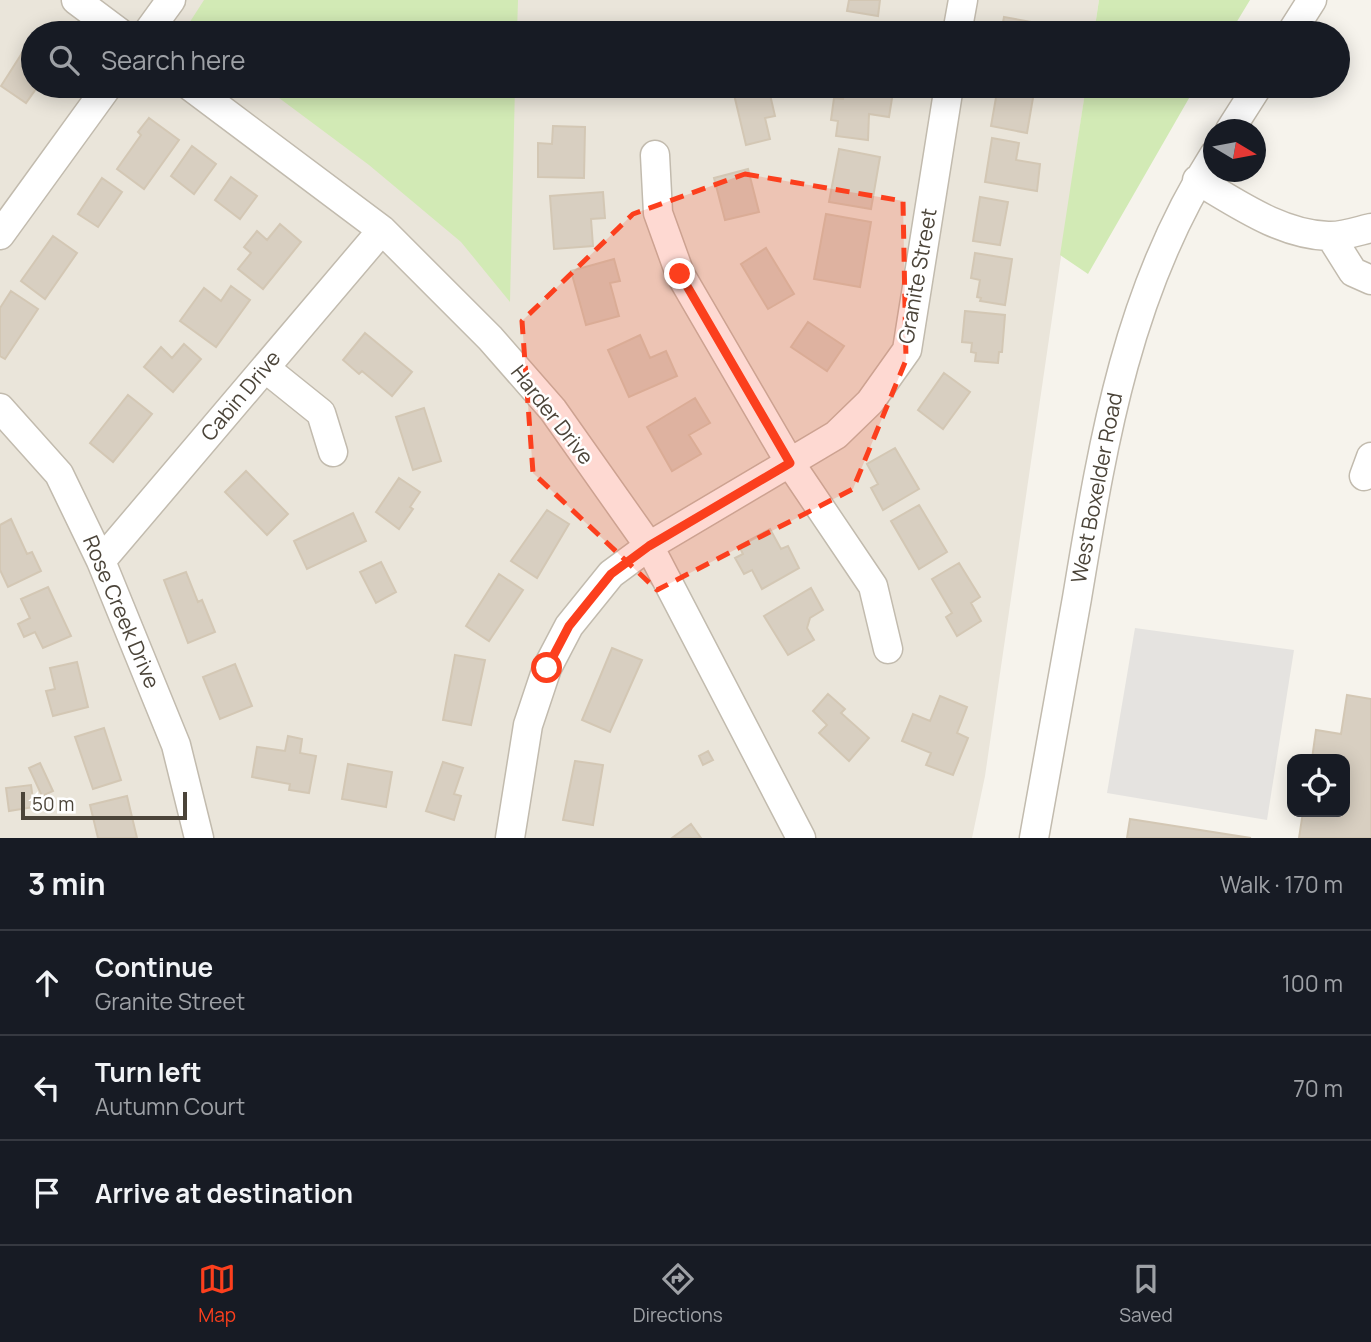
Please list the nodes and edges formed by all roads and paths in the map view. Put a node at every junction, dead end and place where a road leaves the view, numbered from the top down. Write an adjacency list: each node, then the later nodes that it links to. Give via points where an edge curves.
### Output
1 (76, 0): 5 (street)
2 (171, 0): 6 (street)
3 (962, 0): 7 (street)
4 (1312, 0): 8 (street)
5 (104, 21)
6 (156, 21)
7 (959, 21)
8 (1299, 21)
9 (99, 98): 19 (street)
10 (206, 98): 18 (street, Harder Drive)
11 (947, 98): 25 (street, Granite Street, via 907,350 870,402 836,435)
12 (1250, 98): 13 (street)
13 (1237, 119)
14 (655, 155): 25 (street, via 658,213 680,274)
15 (1203, 171): 16 (street, West Boxelder Road)
16 (1197, 180): 20 (street, via 1297,233); 32 (street, West Boxelder Road, via 1161,252 1114,394)
17 (1371, 228): 20 (street)
18 (382, 230): 22 (street, Cabin Drive); 26 (street, Harder Drive, via 490,338 553,410)
19 (0, 235)
20 (1331, 237): 21 (street, via 1353,271)
21 (1371, 279)
22 (265, 368): 24 (street, via 321,413); 27 (street, Cabin Drive)
23 (0, 408): 27 (street, Rose Creek Drive, via 60,474)
24 (333, 452)
25 (790, 463): 26 (street, Granite Street); 28 (street, via 873,586)
26 (649, 546): 30 (street, Granite Street, via 611,574 569,626 547,668 528,725); 31 (street, Harder Drive)
27 (101, 561): 29 (street, Rose Creek Drive, via 176,745)
28 (888, 649)
29 (199, 838)
30 (510, 838)
31 (801, 838)
32 (1034, 838)

